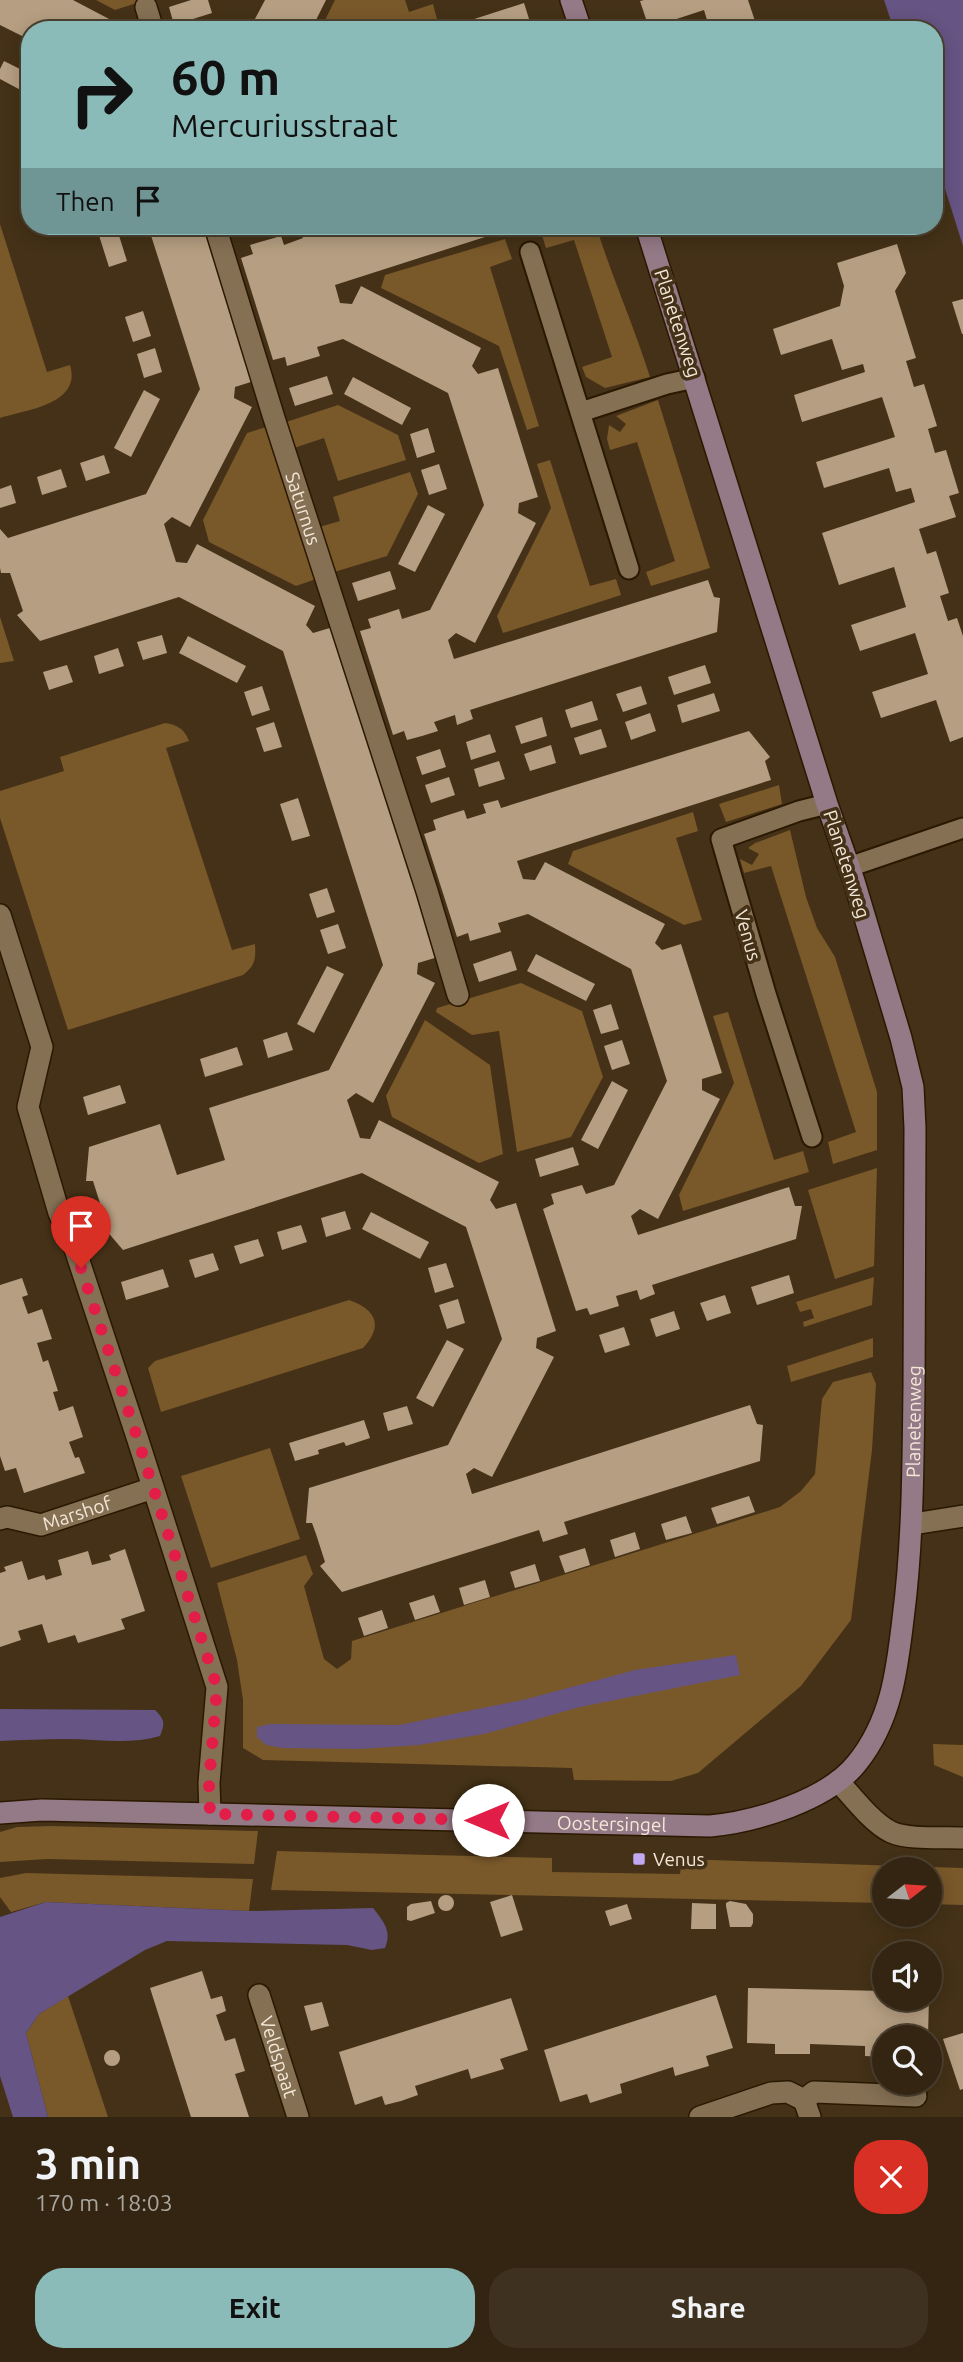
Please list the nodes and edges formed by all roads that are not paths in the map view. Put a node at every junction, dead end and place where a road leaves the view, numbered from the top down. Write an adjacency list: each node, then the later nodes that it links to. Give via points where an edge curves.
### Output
1 (571, 0): 4 (street)
2 (146, 7): 3 (street)
3 (150, 21)
4 (578, 21)
5 (218, 235): 15 (street, Saturnus)
6 (649, 235): 8 (street, Planetenweg)
7 (530, 252): 9 (lane)
8 (695, 378): 9 (lane); 11 (street, Planetenweg)
9 (581, 412): 10 (lane)
10 (629, 569)
11 (827, 804): 13 (street, Planetenweg); 16 (lane, Venus, via 720,839)
12 (963, 828): 13 (lane)
13 (849, 867): 20 (street, Planetenweg, via 912,1087)
14 (0, 915): 17 (street, via 42,1046 28,1107 59,1213 74,1246)
15 (458, 995)
16 (812, 1137)
17 (153, 1488): 19 (street, Marshof, via 41,1525); 23 (street, via 217,1687)
18 (963, 1516): 20 (street)
19 (0, 1519)
20 (913, 1524): 21 (street, Planetenweg, via 891,1697 870,1745)
21 (838, 1781): 23 (street, Oostersingel, via 788,1808 748,1821 710,1826); 24 (street, via 891,1832)
22 (0, 1813): 23 (street, Oostersingel)
23 (210, 1814)
24 (963, 1838)
25 (259, 1995): 28 (street, Veldspaat)
26 (916, 2096): 27 (street, via 814,2092)
27 (807, 2108): 29 (street, via 788,2092 771,2093)
28 (298, 2117)
29 (699, 2117)

